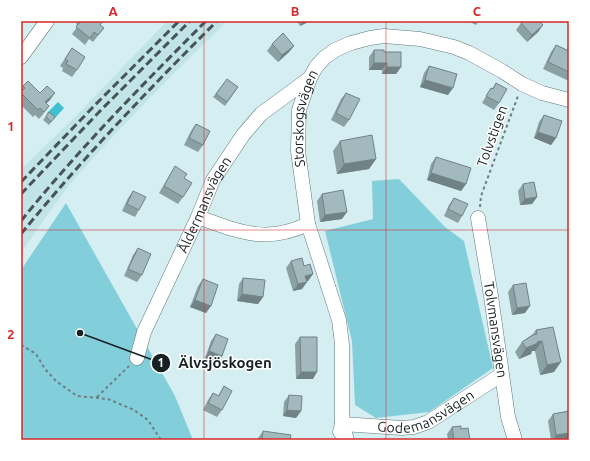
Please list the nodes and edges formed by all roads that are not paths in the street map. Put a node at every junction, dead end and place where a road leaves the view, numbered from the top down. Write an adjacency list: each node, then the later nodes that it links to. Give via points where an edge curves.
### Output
1 (47, 21): 2 (street)
2 (21, 57)
3 (310, 78): 4 (street, Storskogsvägen, via 324,58 350,43 384,36 420,39 454,47 481,59 522,84 542,93); 5 (street, Åldermansvägen, via 261,114 243,135 213,180); 7 (street, Storskogsvägen, via 300,110 298,151)
4 (569, 100)
5 (198, 217): 7 (street, via 253,235 294,231); 8 (street, Åldermansvägen, via 144,332)
6 (478, 218): 9 (street, Tolvmansvägen)
7 (308, 224): 10 (street, Storskogsvägen, via 339,320 342,344)
8 (137, 358)
9 (501, 375): 10 (street, Godemansvägen, via 428,422 414,427); 13 (street, Tolvmansvägen)
10 (342, 424): 11 (street); 12 (street, Storskogsvägen)
11 (337, 440)
12 (347, 440)
13 (515, 440)

